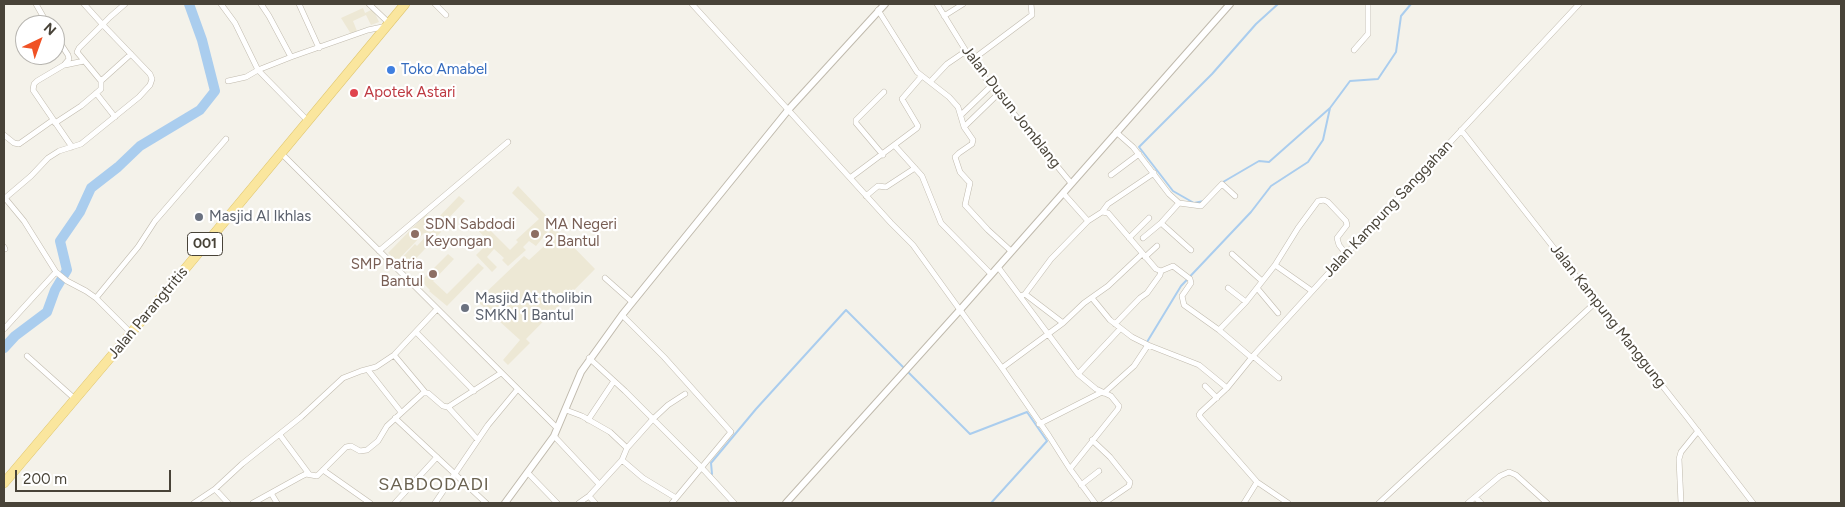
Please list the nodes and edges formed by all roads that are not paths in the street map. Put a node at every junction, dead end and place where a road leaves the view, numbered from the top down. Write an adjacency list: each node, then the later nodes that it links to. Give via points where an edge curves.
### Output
1 (36, 4): 19 (street)
2 (84, 4): 22 (street)
3 (126, 4): 22 (street)
4 (222, 4): 35 (street)
5 (261, 4): 29 (street)
6 (299, 4): 24 (street)
7 (370, 4): 23 (street)
8 (405, 4): 23 (main road, Jalan Parangtritis / 001)
9 (435, 4): 20 (street)
10 (692, 4): 44 (street)
11 (885, 4): 18 (street)
12 (937, 4): 21 (street, Jalan Dusun Jomblang)
13 (964, 4): 21 (street)
14 (1031, 4): 30 (street, via 1032,14)
15 (1230, 4): 51 (street)
16 (1368, 4): 25 (street, via 1368,34)
17 (1579, 4): 50 (street, Jalan Kampung Sanggahan)
18 (878, 10): 36 (street); 44 (street)
19 (42, 15)
20 (446, 15)
21 (944, 16): 27 (street, Jalan Dusun Jomblang)
22 (103, 24): 28 (street); 31 (street, via 77,50)
23 (388, 24): 24 (street); 48 (main road, Jalan Parangtritis / 001)
24 (320, 48): 29 (street)
25 (1354, 50)
26 (65, 51): 32 (street, via 69,57)
27 (966, 51): 30 (street, Jalan Dusun Jomblang); 39 (street, via 947,64)
28 (131, 54): 37 (street); 46 (street, via 150,74 152,81)
29 (291, 57): 35 (street)
30 (972, 60): 40 (street, Jalan Dusun Jomblang)
31 (84, 61): 34 (street); 37 (street)
32 (65, 64)
33 (64, 65): 47 (street, via 36,81 33,87 34,94)
34 (65, 65)
35 (258, 70): 38 (street, via 244,78); 48 (street)
36 (921, 77): 39 (street); 55 (street, via 902,99 918,126)
37 (101, 81): 42 (street, via 101,89)
38 (228, 81)
39 (930, 82): 45 (street, via 955,103)
40 (991, 86): 43 (street, Jalan Dusun Jomblang); 45 (street)
41 (884, 92): 59 (street, via 856,120)
42 (96, 93): 46 (street); 47 (street)
43 (998, 94): 49 (street); 64 (street, Jalan Dusun Jomblang)
44 (789, 109): 63 (street); 96 (street)
45 (961, 115): 49 (street)
46 (115, 116): 56 (street, via 81,144)
47 (54, 121): 52 (street, via 19,144); 56 (street)
48 (308, 121): 57 (main road, Jalan Parangtritis / 001)
49 (964, 127): 79 (street, via 973,142 956,157 960,172 970,182 965,204)
50 (1461, 130): 81 (street, Jalan Kampung Sanggahan); 98 (street, Jalan Kampung Manggung)
51 (1116, 132): 58 (street); 64 (street)
52 (4, 135)
53 (226, 139): 94 (street, via 155,221)
54 (508, 142): 78 (street)
55 (895, 146): 59 (street); 60 (street)
56 (72, 147): 68 (street, via 48,158)
57 (281, 153): 78 (street); 109 (main road, Jalan Parangtritis / 001)
58 (1139, 154): 61 (street); 62 (street)
59 (883, 155): 63 (street)
60 (915, 168): 66 (street, via 886,187 878,186); 87 (street, via 925,181 941,223)
61 (1154, 172): 69 (street); 70 (street, via 1108,204)
62 (1111, 175)
63 (850, 178): 66 (street)
64 (1071, 183): 65 (street)
65 (1063, 193): 72 (street); 79 (street)
66 (866, 196): 100 (street, via 924,258)
67 (1235, 196): 69 (street, via 1222,184 1201,206)
68 (4, 198): 86 (street, via 24,221)
69 (1179, 203): 73 (street)
70 (1102, 212): 72 (street); 74 (street, via 1108,213)
71 (1149, 218): 74 (street)
72 (1088, 221): 93 (street, via 1051,259)
73 (1161, 223): 75 (street); 77 (street)
74 (1129, 238): 82 (street)
75 (1143, 238)
76 (1157, 246): 82 (street)
77 (1191, 250)
78 (379, 251): 99 (street)
79 (1011, 251): 84 (street)
80 (1232, 254): 89 (street)
81 (1346, 254): 83 (street, via 1337,238 1348,223 1334,207 1321,200 1298,228); 92 (street, Jalan Kampung Sanggahan)
82 (1144, 256): 85 (street); 95 (street)
83 (1275, 265): 89 (street); 92 (street)
84 (998, 266): 87 (street); 93 (street)
85 (1161, 270): 104 (street, via 1147,293); 107 (street, via 1173,266 1188,277 1191,282 1182,302)
86 (57, 272): 94 (street); 105 (street)
87 (991, 274): 100 (street)
88 (605, 278): 96 (street)
89 (1262, 281): 91 (street)
90 (1228, 288): 97 (street)
91 (1256, 288): 97 (street); 101 (street)
92 (1312, 291): 114 (street, Jalan Kampung Sanggahan)
93 (1023, 295): 103 (street); 110 (street)
94 (96, 298): 109 (street)
95 (1092, 298): 103 (street); 104 (street)
96 (632, 302): 102 (street)
97 (1246, 302): 107 (street)
98 (1596, 302): 139 (street, Jalan Kampung Manggung); 182 (street)
99 (437, 309): 108 (street); 118 (street)
100 (959, 311): 116 (street); 177 (street)
101 (1278, 313)
102 (622, 315): 115 (street); 147 (street, via 730,432)
103 (1063, 323): 110 (street)
104 (1115, 324): 106 (street)
105 (4, 328)
106 (1120, 328): 111 (street); 119 (street)
107 (1219, 330): 114 (street)
108 (416, 332): 112 (street); 125 (street)
109 (131, 333): 130 (main road, Jalan Parangtritis / 001)
110 (1048, 334): 116 (street); 119 (street)
111 (1148, 345): 123 (street, via 1199,365); 127 (street, via 1134,366)
112 (394, 355): 117 (street, via 380,366); 126 (street)
113 (27, 356): 130 (street)
114 (1252, 357): 120 (street); 123 (street, Jalan Kampung Sanggahan)
115 (590, 358): 121 (street); 132 (street)
116 (1002, 368): 137 (street)
117 (368, 370): 133 (street); 140 (street, via 341,380)
118 (501, 373): 124 (street); 125 (street)
119 (1078, 374): 127 (street)
120 (1279, 378)
121 (614, 381): 135 (street); 136 (street)
122 (1205, 386): 129 (street)
123 (1227, 388): 129 (street, Jalan Kampung Sanggahan)
124 (518, 390): 138 (street); 142 (street)
125 (474, 391): 131 (street)
126 (425, 392): 131 (street); 133 (street)
127 (1101, 392): 137 (street); 143 (street, via 1117,402 1118,409)
128 (685, 394): 136 (street)
129 (1217, 398): 154 (street, Jalan Kampung Sanggahan, via 1199,415)
130 (75, 399): 155 (main road, Jalan Parangtritis / 001)
131 (448, 408): 142 (street)
132 (566, 410): 135 (street); 138 (street)
133 (401, 412): 134 (street)
134 (395, 418): 145 (street); 148 (street, via 367,450 346,447)
135 (588, 420): 144 (street, via 610,432)
136 (652, 420): 144 (street); 147 (street)
137 (1039, 424): 149 (street)
138 (557, 428): 141 (street)
139 (1698, 431): 186 (street, via 1679,459); 187 (street, Jalan Kampung Manggung)
140 (280, 435): 152 (street); 158 (street)
141 (554, 436): 151 (street); 156 (street)
142 (478, 440): 153 (street)
143 (1092, 440): 149 (street); 179 (street, via 1130,482)
144 (627, 448): 146 (street)
145 (437, 457): 153 (street); 168 (street)
146 (622, 460): 156 (street); 162 (street, via 643,478)
147 (702, 468): 162 (street); 176 (street)
148 (323, 470): 152 (street, via 317,476); 167 (street)
149 (1070, 470): 157 (street)
150 (1099, 471): 157 (street)
151 (528, 473): 171 (street); 172 (street)
152 (309, 474): 159 (street)
153 (456, 475): 169 (street); 170 (street)
154 (1257, 482): 180 (street); 181 (street)
155 (4, 483)
156 (599, 484): 160 (street)
157 (1081, 485): 178 (street)
158 (215, 489): 163 (street); 164 (street)
159 (271, 493): 165 (street); 166 (street)
160 (589, 496): 173 (street); 174 (street)
161 (1475, 497): 183 (street); 184 (street); 185 (street, via 1509,472 1516,474)
162 (676, 498): 175 (street)
163 (194, 503)
164 (228, 503)
165 (253, 503)
166 (277, 503)
167 (370, 503)
168 (395, 503)
169 (435, 503)
170 (486, 503)
171 (505, 503)
172 (556, 503)
173 (580, 503)
174 (595, 503)
175 (672, 503)
176 (734, 503)
177 (786, 503)
178 (1095, 503)
179 (1104, 503)
180 (1244, 503)
181 (1288, 503)
182 (1379, 503)
183 (1468, 503)
184 (1481, 503)
185 (1547, 503)
186 (1682, 503)
187 (1753, 503)

